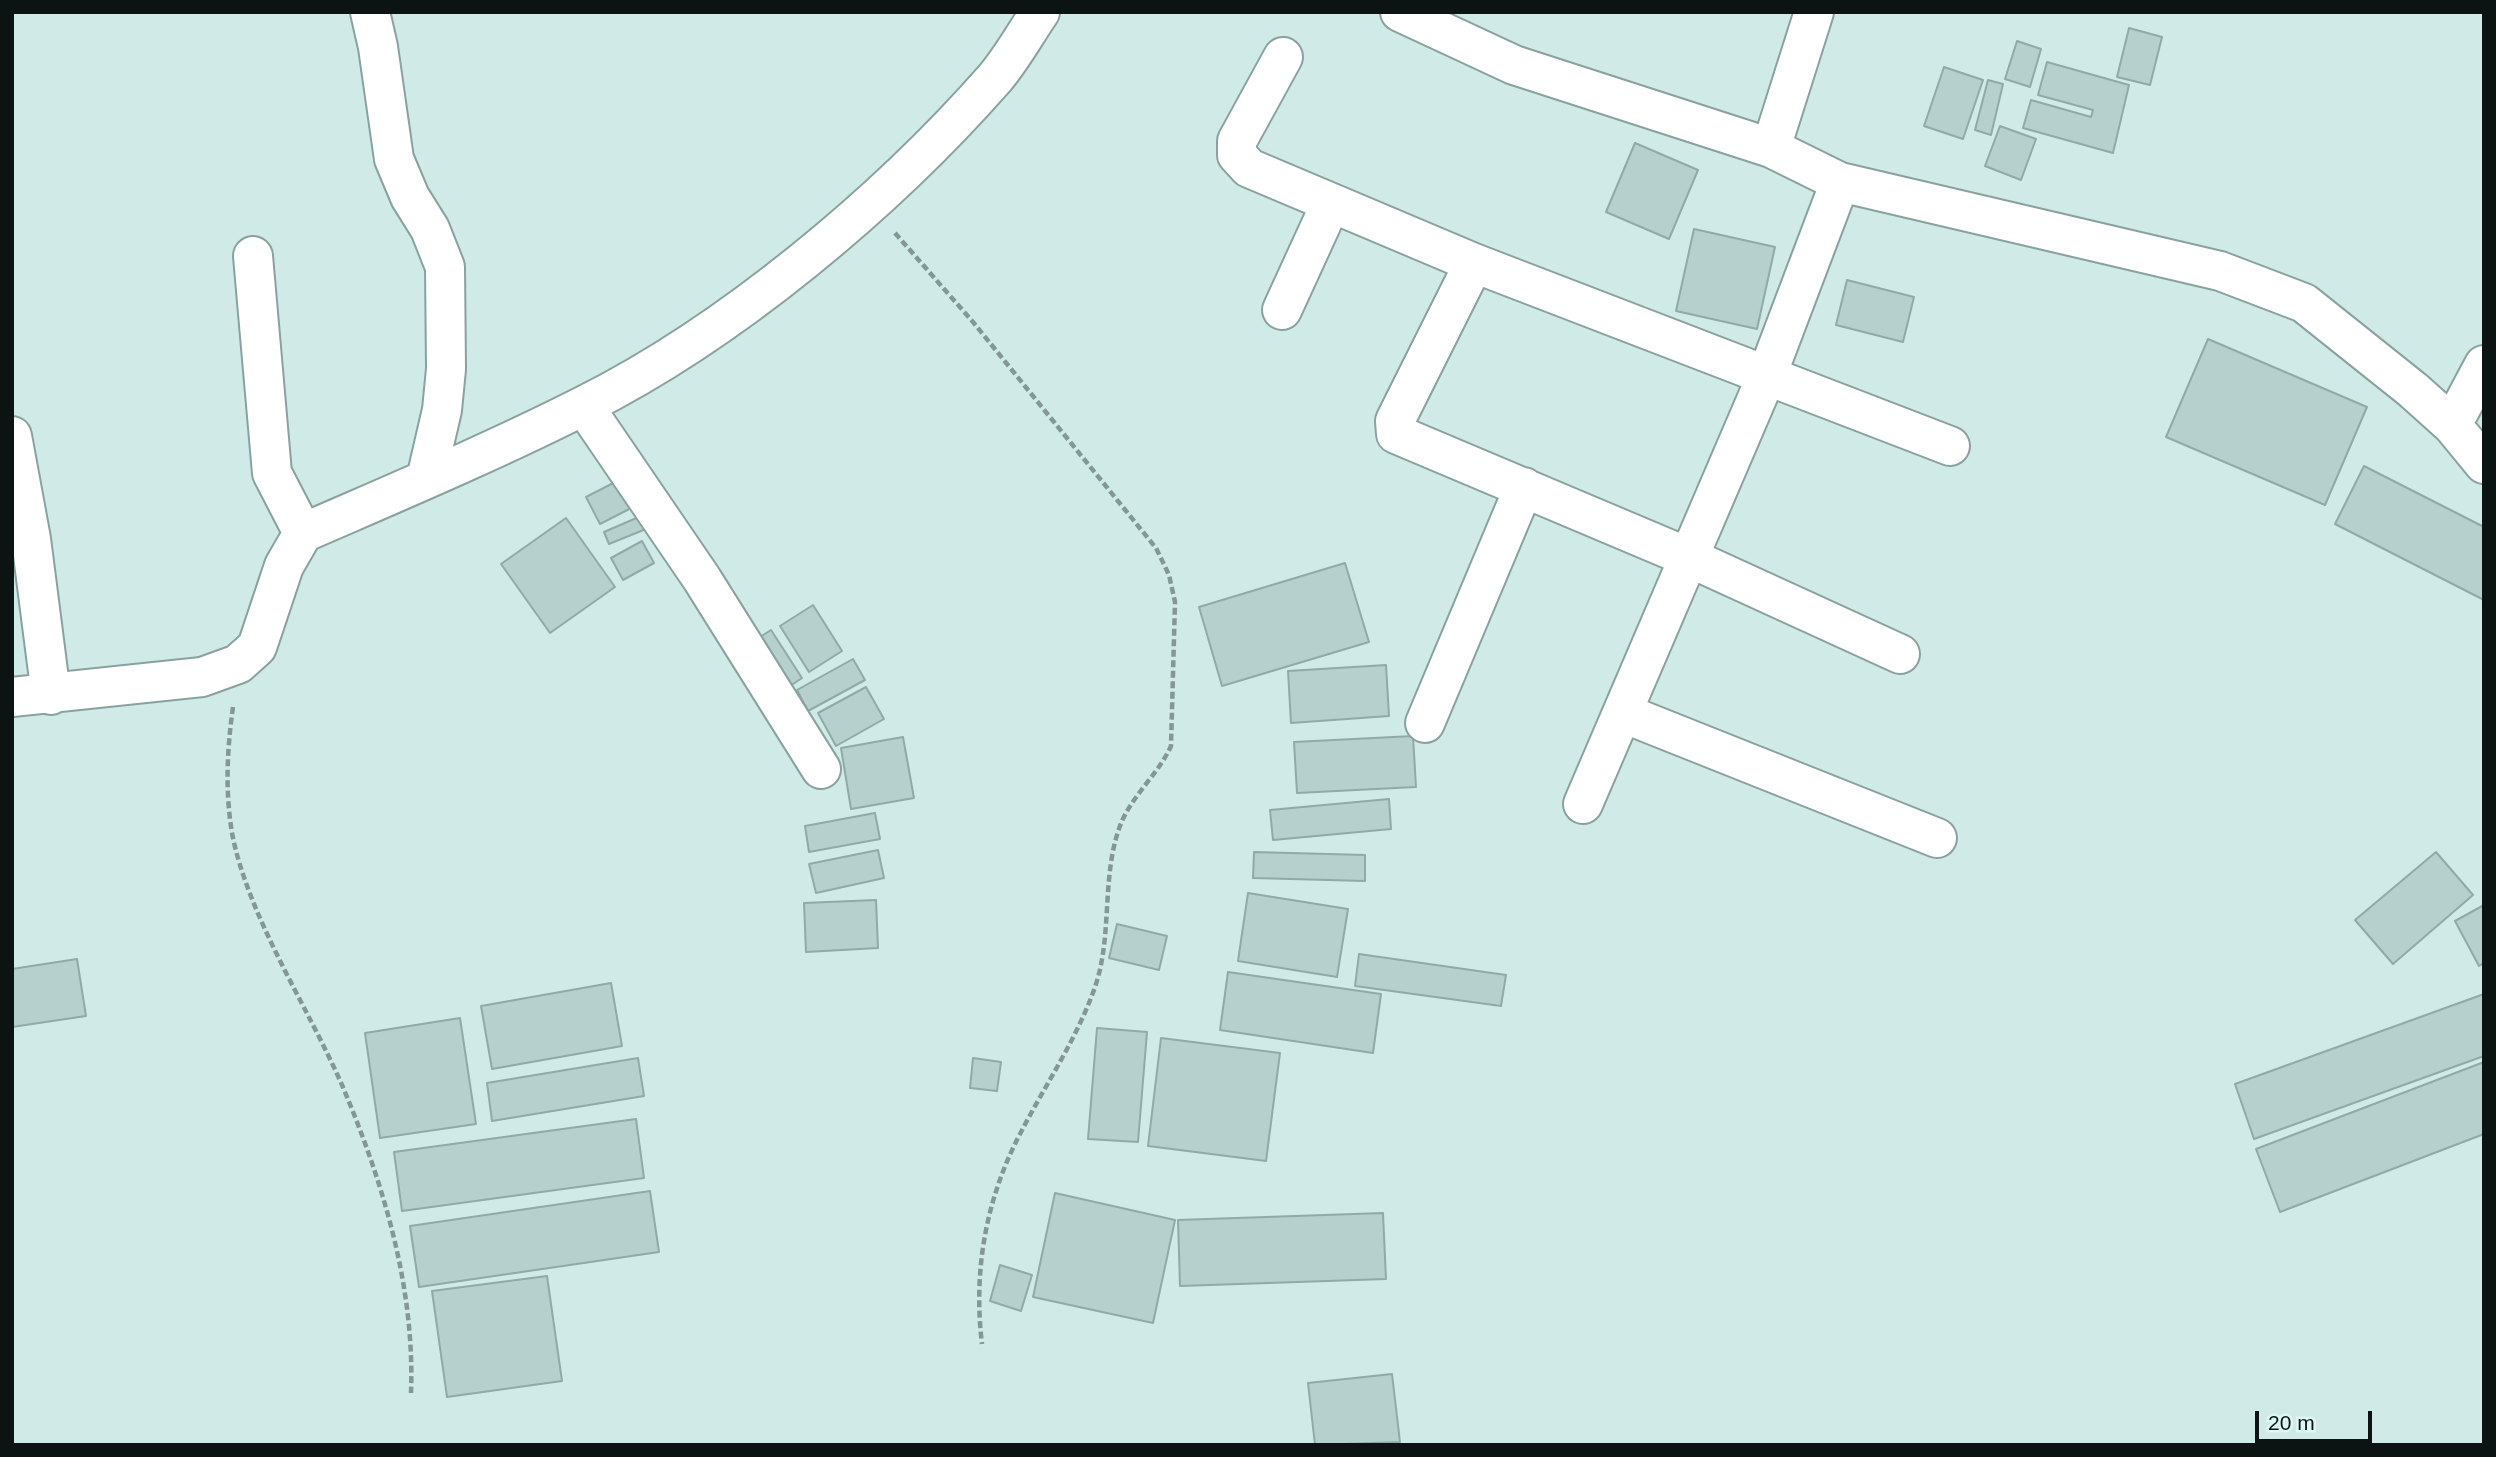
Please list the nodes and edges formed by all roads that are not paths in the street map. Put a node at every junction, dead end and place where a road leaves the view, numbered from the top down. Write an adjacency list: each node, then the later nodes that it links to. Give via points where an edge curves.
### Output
1 (370, 12): 19 (street, via 394,159 445,267 442,411)
2 (1040, 12): 14 (street, via 996,76 869,204 699,337)
3 (1400, 12): 6 (street, via 1549,78)
4 (1814, 12): 6 (street)
5 (1283, 57): 8 (street, via 1237,141 1237,155 1249,167)
6 (1771, 148): 7 (street)
7 (1840, 182): 13 (street); 15 (street, via 2221,271 2274,291 2304,303 2355,341)
8 (1331, 203): 10 (street); 11 (street)
9 (253, 256): 21 (street, via 272,473)
10 (1474, 263): 13 (street); 20 (street, via 1393,427 1396,434)
11 (1282, 310)
12 (2484, 365): 15 (street)
13 (1767, 375): 17 (street); 22 (street)
14 (584, 406): 19 (street); 28 (street, via 702,579)
15 (2452, 425): 18 (street)
16 (12, 436): 24 (street, via 31,538)
17 (1950, 446)
18 (2484, 464)
19 (426, 479): 21 (street)
20 (1524, 487): 22 (street); 27 (street)
21 (303, 533): 24 (street, via 284,566 257,647 238,664 202,677)
22 (1690, 558): 23 (street); 26 (street)
23 (1900, 654)
24 (51, 695): 25 (street)
25 (12, 698)
26 (1623, 713): 29 (street); 30 (street)
27 (1425, 723)
28 (821, 769)
29 (1583, 804)
30 (1937, 838)

